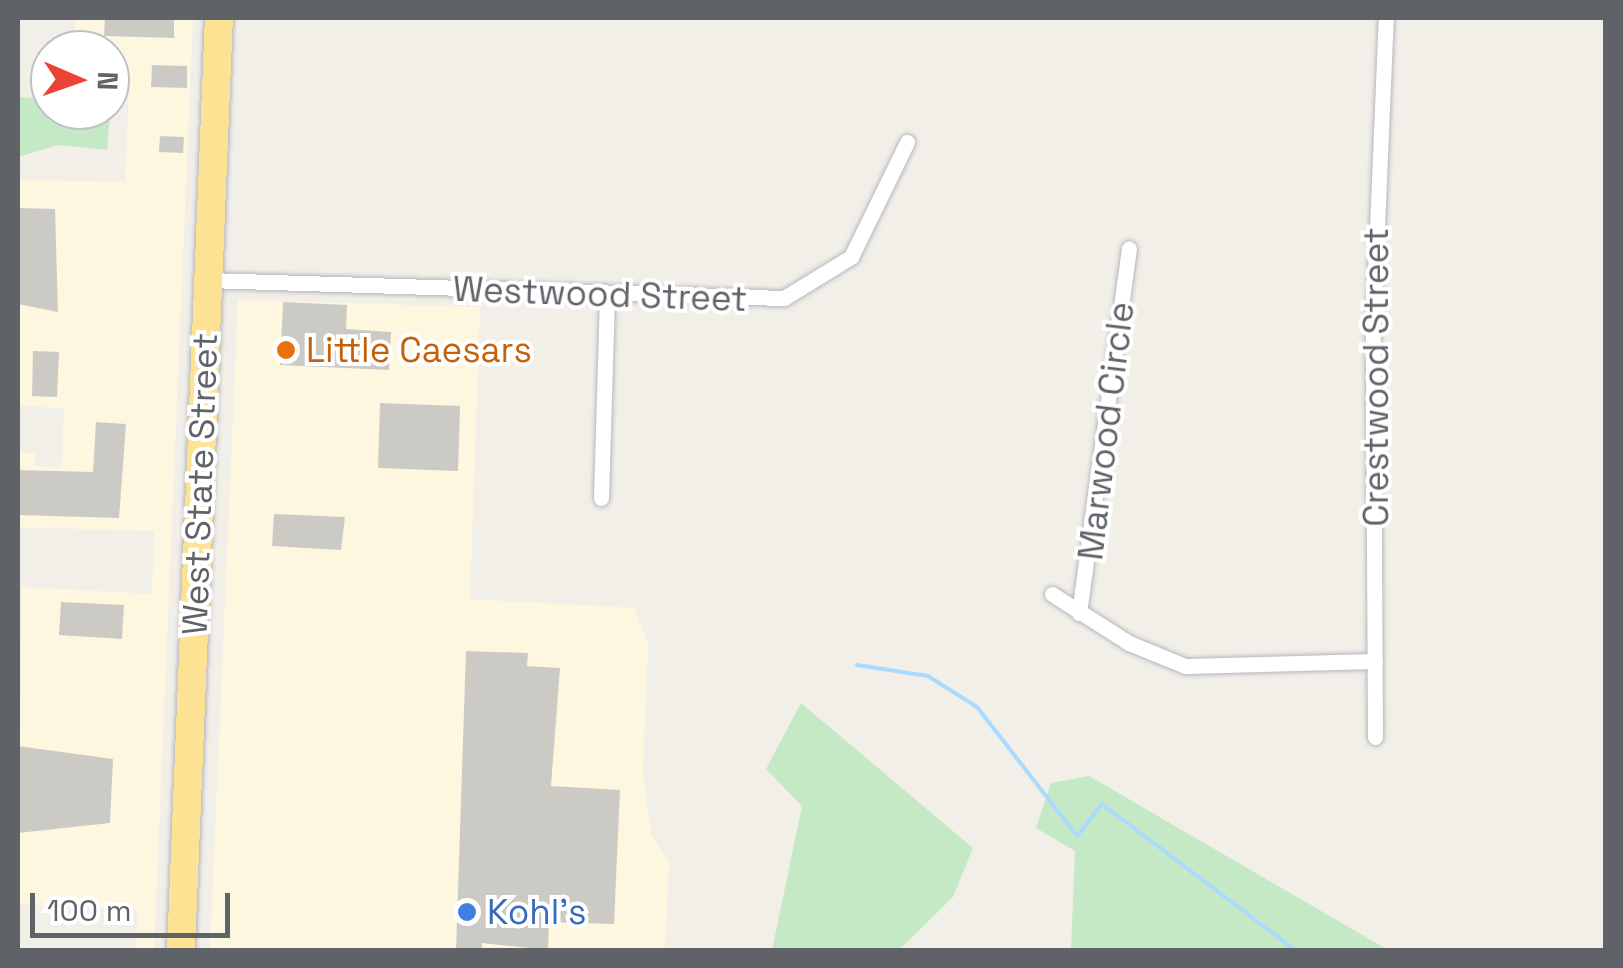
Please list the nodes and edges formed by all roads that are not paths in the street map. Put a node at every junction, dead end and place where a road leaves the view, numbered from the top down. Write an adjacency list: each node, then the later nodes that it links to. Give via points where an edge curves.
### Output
1 (219, 18): 5 (highway, West State Street)
2 (1386, 18): 10 (street, Crestwood Street, via 1374,308)
3 (906, 142): 6 (street, Westwood Street, via 863,242 822,282 756,300)
4 (1129, 248): 9 (street, Marwood Circle)
5 (208, 280): 6 (street, Westwood Street); 12 (highway, West State Street)
6 (607, 296): 7 (street)
7 (601, 498)
8 (1052, 594): 9 (street)
9 (1080, 612): 10 (street, via 1146,653 1205,669)
10 (1375, 661): 11 (street, Crestwood Street)
11 (1375, 737)
12 (182, 950)

